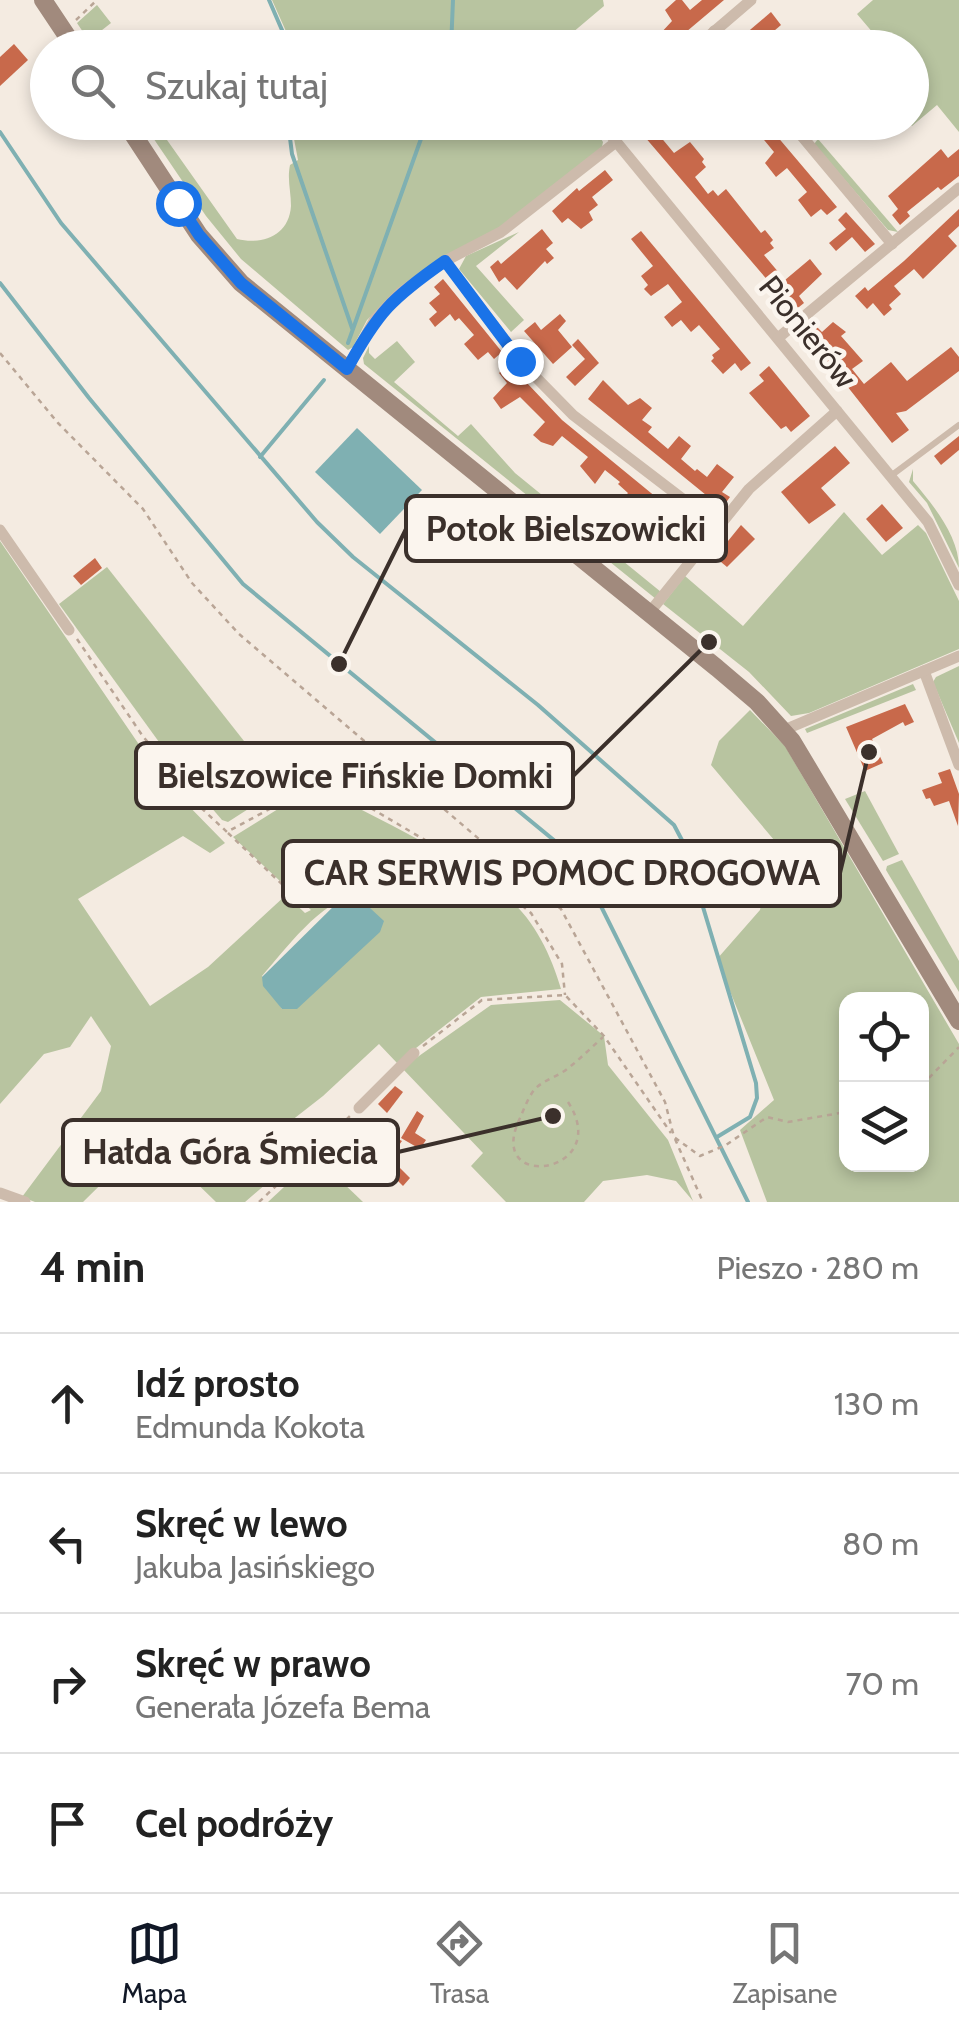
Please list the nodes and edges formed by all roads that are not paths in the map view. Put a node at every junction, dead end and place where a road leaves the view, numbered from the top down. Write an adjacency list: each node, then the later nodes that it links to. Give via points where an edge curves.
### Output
1 (43, 0): 3 (street)
2 (751, 0): 4 (street)
3 (63, 30)
4 (715, 30)
5 (135, 140): 12 (street, via 174,206 241,283)
6 (804, 140): 9 (street)
7 (616, 142): 10 (street, via 513,224); 11 (street, Pionierów)
8 (959, 188): 9 (street)
9 (892, 244): 11 (street)
10 (445, 261): 12 (street, via 375,319); 16 (street, via 520,361 573,415)
11 (778, 338): 13 (street, Pionierów)
12 (347, 369): 19 (street)
13 (837, 411): 15 (street, Pionierów); 16 (street)
14 (959, 426): 15 (lane)
15 (890, 476): 18 (street, Pionierów, via 928,522)
16 (718, 526): 19 (street)
17 (0, 530): 20 (street)
18 (959, 585)
19 (649, 613): 23 (street)
20 (69, 630)
21 (959, 656): 22 (street)
22 (924, 671): 23 (street); 24 (street)
23 (784, 730): 25 (street)
24 (959, 765)
25 (959, 1022)
26 (414, 1054): 27 (street)
27 (359, 1108)
28 (0, 1193): 29 (street)
29 (25, 1202)

